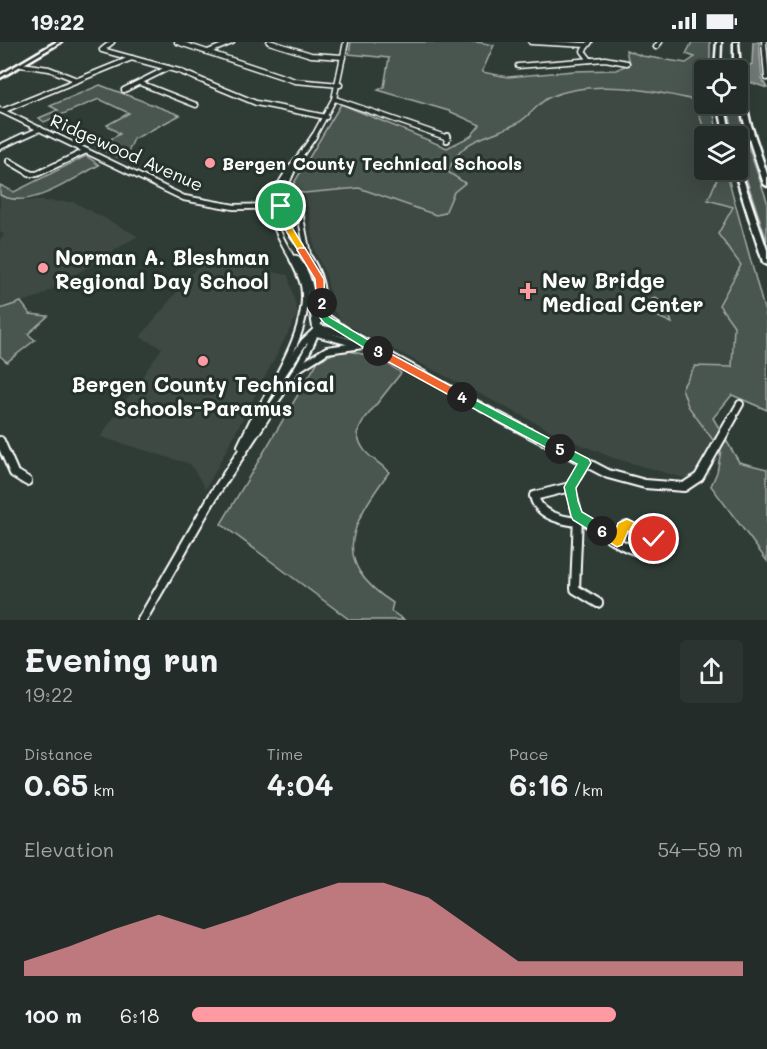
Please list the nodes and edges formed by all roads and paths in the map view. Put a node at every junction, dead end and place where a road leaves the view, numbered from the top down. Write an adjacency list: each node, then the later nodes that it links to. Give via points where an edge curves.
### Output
1 (59, 42): 22 (main road)
2 (112, 42): 16 (street, via 102,50)
3 (177, 42): 15 (street)
4 (232, 42): 15 (street)
5 (269, 42): 17 (street, via 315,56)
6 (346, 42): 17 (street)
7 (531, 42): 13 (street)
8 (590, 42): 13 (street)
9 (660, 42): 14 (street)
10 (719, 42): 19 (highway)
11 (736, 42): 20 (highway)
12 (764, 42): 25 (street)
13 (586, 45): 18 (street, via 583,51)
14 (656, 48)
15 (208, 52): 30 (street, via 295,81)
16 (133, 57): 24 (street); 28 (street)
17 (344, 57): 30 (street)
18 (590, 60): 21 (street); 23 (street)
19 (718, 60)
20 (737, 60)
21 (627, 63)
22 (21, 64): 26 (main road); 28 (street)
23 (518, 66)
24 (168, 68): 29 (street); 36 (street, via 256,103)
25 (766, 68): 27 (street)
26 (0, 77)
27 (767, 78)
28 (77, 80): 34 (street)
29 (140, 83): 31 (street); 33 (street)
30 (340, 85): 32 (street)
31 (124, 90)
32 (335, 99): 36 (street); 38 (street, via 449,137)
33 (196, 105)
34 (1, 111): 37 (street, Ridgewood Avenue)
35 (745, 114): 44 (highway)
36 (326, 117): 42 (street)
37 (40, 129): 39 (street); 40 (street, Ridgewood Avenue)
38 (447, 140)
39 (0, 147)
40 (86, 151): 41 (street, via 37,174); 46 (street, Ridgewood Avenue, via 195,201)
41 (9, 161)
42 (293, 169): 45 (street); 46 (street, via 277,188)
43 (740, 180): 49 (highway)
44 (767, 184)
45 (281, 208): 46 (street, Ridgewood Avenue); 48 (street, via 294,240); 48 (street, via 301,218)
46 (272, 210): 47 (street)
47 (291, 254): 51 (street, via 313,286); 57 (street, via 300,273 306,306 297,337)
48 (309, 259): 50 (street, via 322,292)
49 (767, 262)
50 (321, 314): 51 (street); 52 (street)
51 (317, 330): 52 (street); 53 (street); 55 (street); 57 (street, via 292,358)
52 (354, 336): 54 (street)
53 (363, 345): 54 (street); 55 (street, via 327,350)
54 (375, 349): 60 (street)
55 (292, 373): 59 (street)
56 (740, 404): 60 (street, via 699,477 684,487 623,480)
57 (251, 424): 59 (street)
58 (0, 441): 61 (street, via 14,473)
59 (236, 461): 66 (street)
60 (585, 463): 62 (street)
61 (27, 481)
62 (570, 487): 63 (street); 63 (street, via 538,494 533,500 536,506 562,520)
63 (578, 519): 64 (street); 65 (street, via 575,589)
64 (617, 540): 64 (street, via 647,555 653,554 656,545 654,539 627,525)
65 (598, 603)
66 (142, 620)

